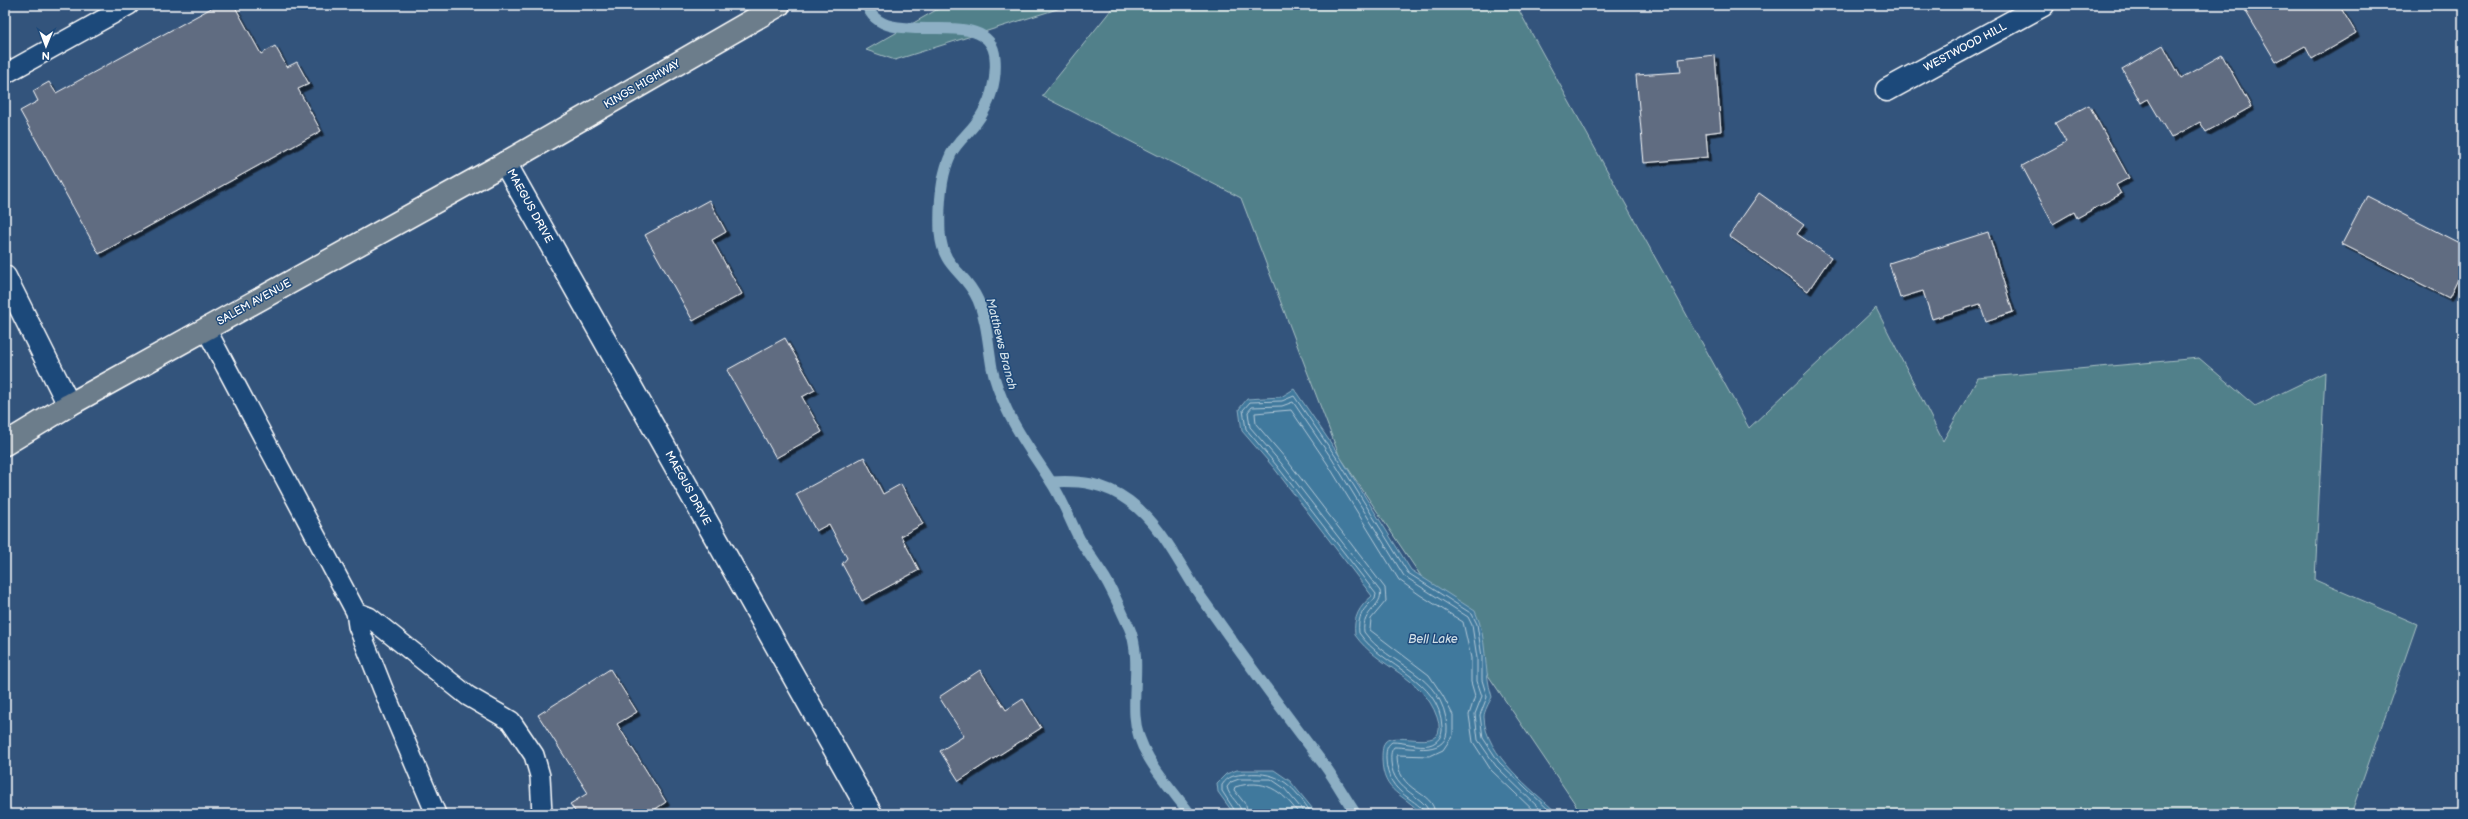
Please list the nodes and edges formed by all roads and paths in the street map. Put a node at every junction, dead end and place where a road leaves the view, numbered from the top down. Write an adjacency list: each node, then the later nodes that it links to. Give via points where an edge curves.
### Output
1 (129, 5): 4 (lane)
2 (779, 5): 6 (main road, KINGS HIGHWAY)
3 (2043, 5): 5 (street, WESTWOOD HILL)
4 (5, 74)
5 (1886, 90)
6 (505, 163): 8 (main road, SALEM AVENUE); 14 (street, MAEGUS DRIVE)
7 (5, 277): 9 (street)
8 (206, 329): 9 (main road, SALEM AVENUE); 11 (lane)
9 (69, 405): 10 (main road, SALEM AVENUE)
10 (5, 444)
11 (356, 612): 12 (lane, via 358,626 380,682); 13 (lane, via 369,617 468,696 511,721 534,755 540,776)
12 (436, 814)
13 (542, 814)
14 (871, 814)

